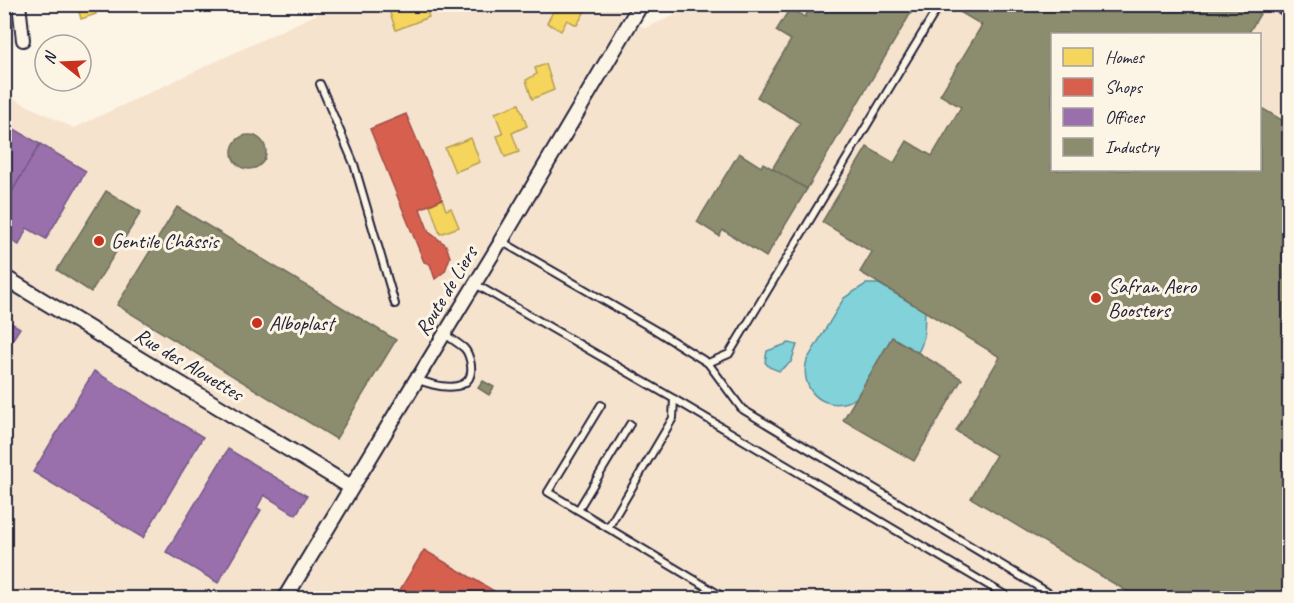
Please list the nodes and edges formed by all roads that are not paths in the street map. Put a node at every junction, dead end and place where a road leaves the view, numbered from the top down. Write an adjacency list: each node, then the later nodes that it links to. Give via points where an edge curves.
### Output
1 (19, 4): 6 (street)
2 (640, 4): 8 (street, Route de Liers)
3 (940, 4): 13 (lane, via 729,354)
4 (1271, 4): 5 (lane)
5 (1290, 15)
6 (23, 40)
7 (320, 84): 11 (lane, via 354,164)
8 (501, 241): 10 (street, Route de Liers); 13 (lane)
9 (4, 278): 18 (street, Rue des Alouettes)
10 (475, 284): 12 (street, Route de Liers); 15 (lane)
11 (395, 304)
12 (444, 334): 14 (street, Route de Liers); 14 (lane, via 464,349 472,373 465,383 454,387 432,386)
13 (708, 363): 24 (lane, via 742,409)
14 (417, 379): 18 (street, Route de Liers)
15 (674, 399): 20 (lane, via 673,418); 23 (lane)
16 (601, 405): 19 (lane, via 548,492)
17 (630, 424): 19 (lane)
18 (351, 487): 21 (street, Route de Liers)
19 (578, 510): 20 (lane)
20 (608, 528): 22 (lane)
21 (285, 598)
22 (725, 598)
23 (1010, 598)
24 (1057, 598)

